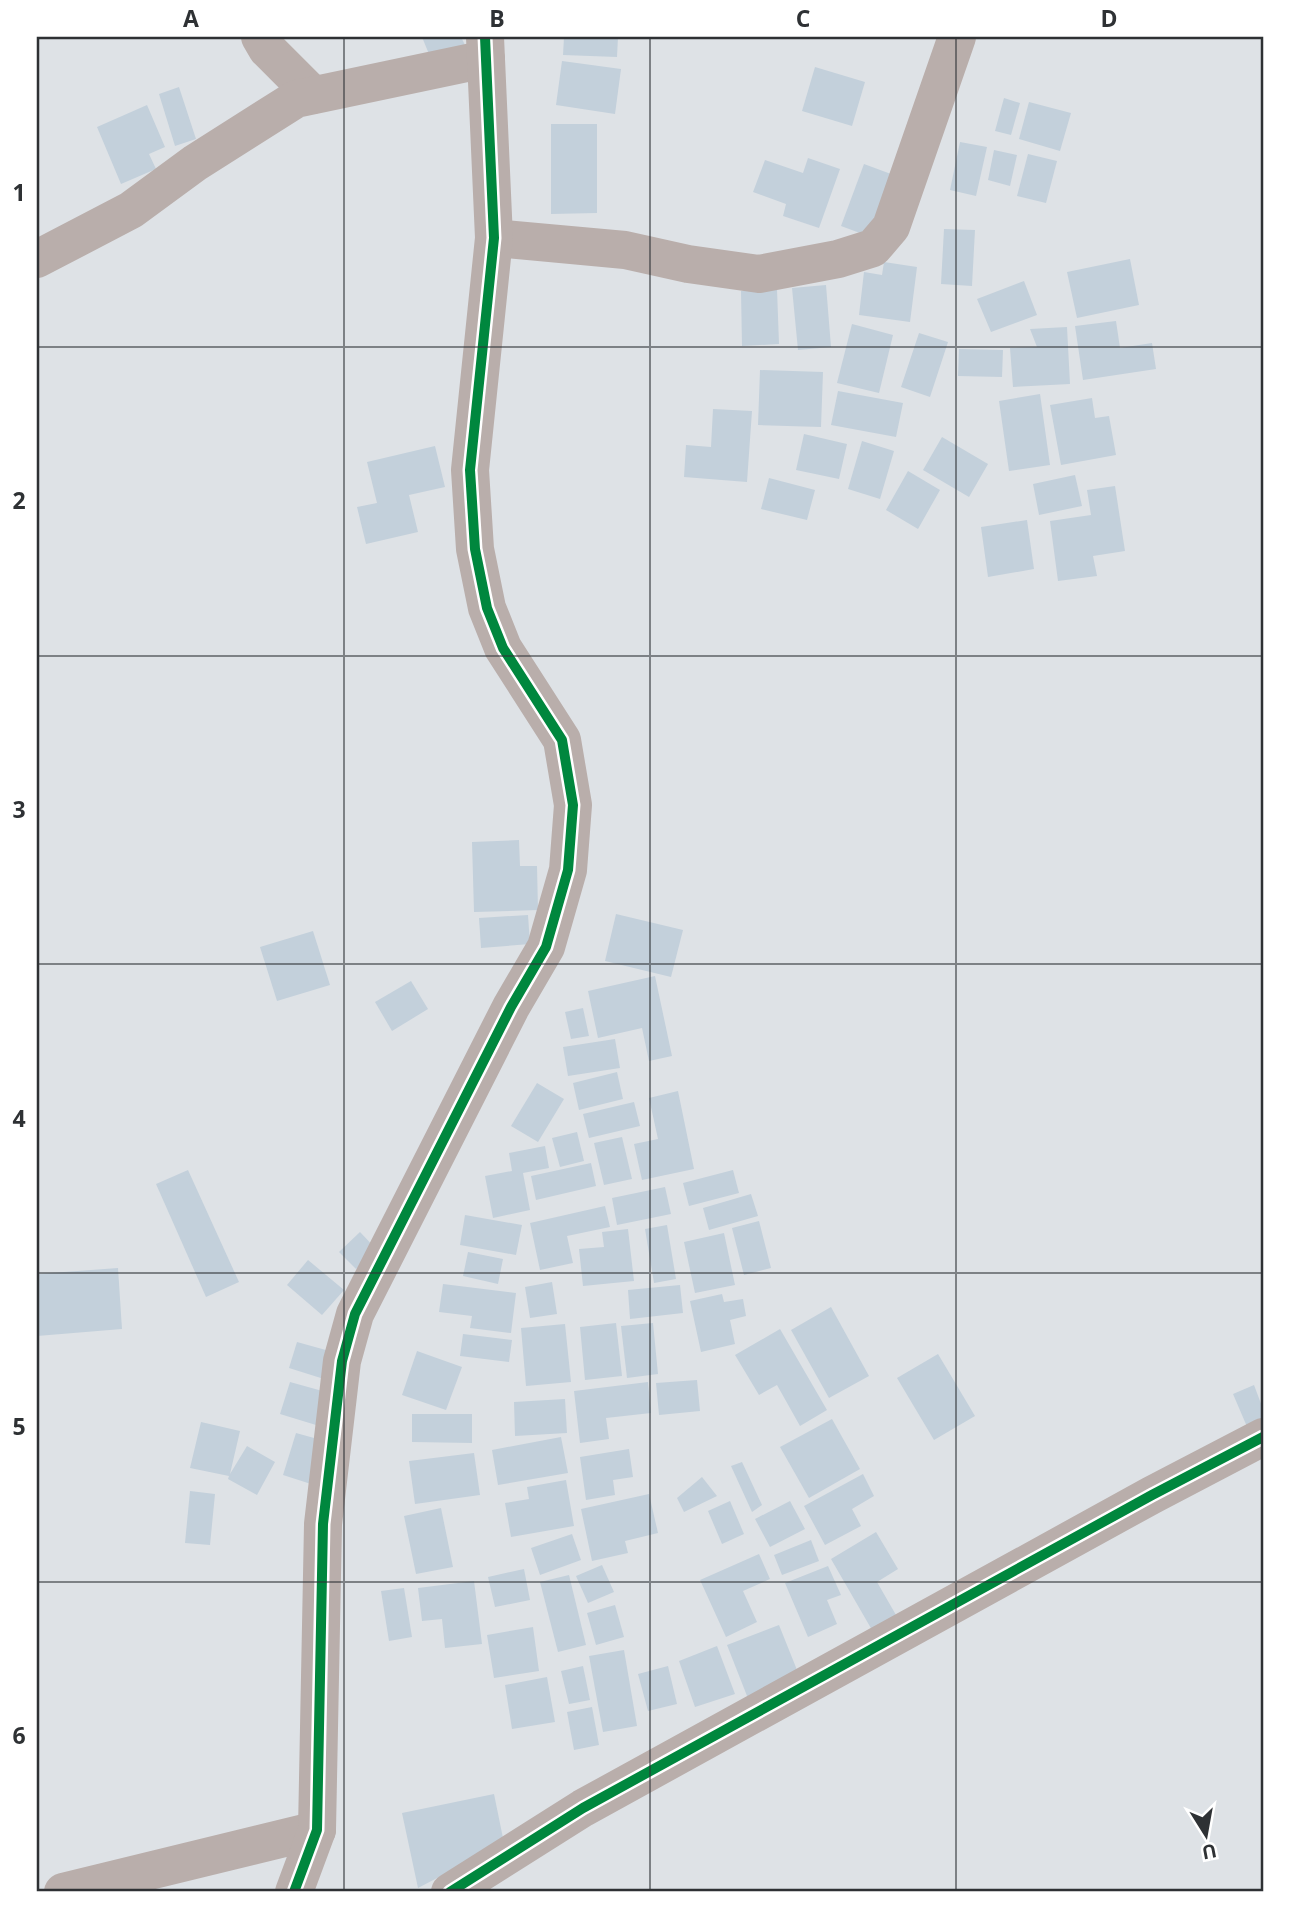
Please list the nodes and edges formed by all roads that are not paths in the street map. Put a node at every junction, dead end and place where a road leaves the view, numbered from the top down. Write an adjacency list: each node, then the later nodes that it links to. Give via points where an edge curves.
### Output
1 (260, 37): 4 (street)
2 (957, 37): 5 (street, via 891,226 873,248 759,274 625,250)
3 (485, 48): 4 (street); 5 (street)
4 (313, 95): 6 (street, via 296,99 131,209)
5 (494, 238): 8 (street, via 470,470 475,549 487,608 503,648 562,740 573,805 568,870 546,947 511,1007 351,1325 342,1361 323,1524)
6 (37, 259)
7 (1263, 1437): 11 (street, via 583,1808)
8 (317, 1830): 9 (street); 10 (street)
9 (63, 1892)
10 (293, 1892)
11 (450, 1892)

